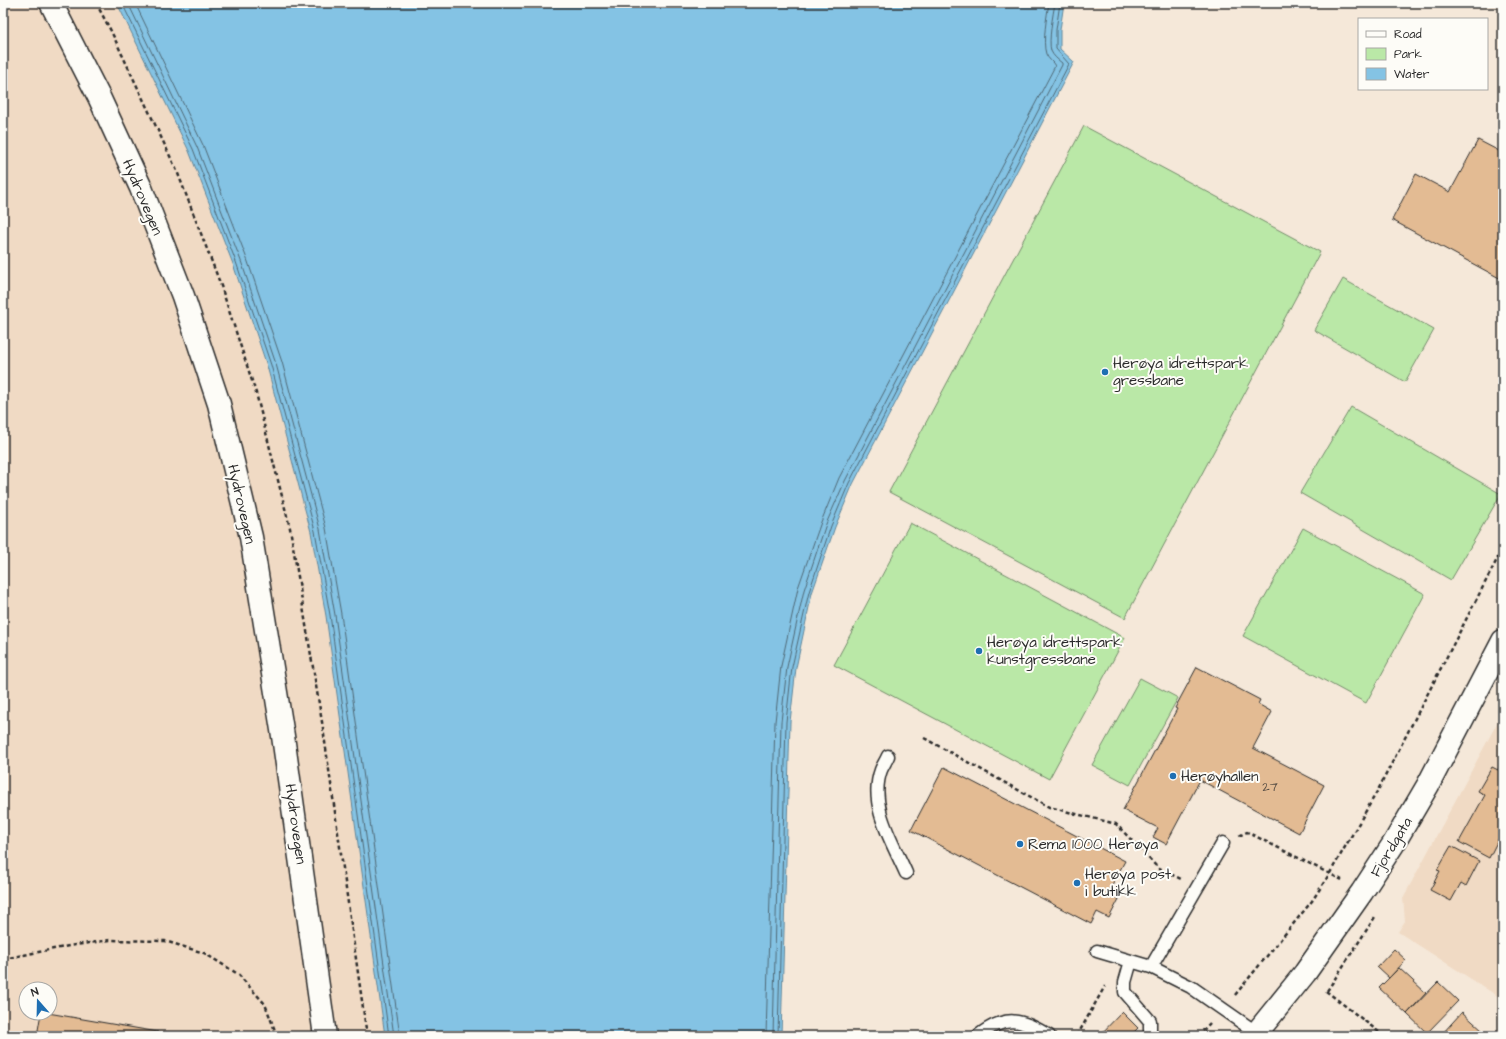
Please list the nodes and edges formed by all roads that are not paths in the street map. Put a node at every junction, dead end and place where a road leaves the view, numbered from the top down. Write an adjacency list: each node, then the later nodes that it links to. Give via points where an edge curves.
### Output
1 (51, 3): 10 (street, Hydrovegen, via 99,96 141,188 183,296 219,404 252,545 283,736)
2 (1503, 641): 9 (street, Fjordgata, via 1428,785 1394,843 1305,973)
3 (888, 756): 5 (lane, via 881,771 877,793 879,809)
4 (1223, 843): 8 (lane)
5 (906, 873)
6 (1097, 951): 7 (lane)
7 (1126, 959): 8 (lane); 13 (lane, via 1125,992 1150,1021)
8 (1151, 967): 9 (lane, via 1191,987)
9 (1255, 1035)
10 (325, 1036)
11 (978, 1036): 12 (lane, via 1001,1022 1012,1021 1031,1025)
12 (1049, 1036)
13 (1150, 1036)

